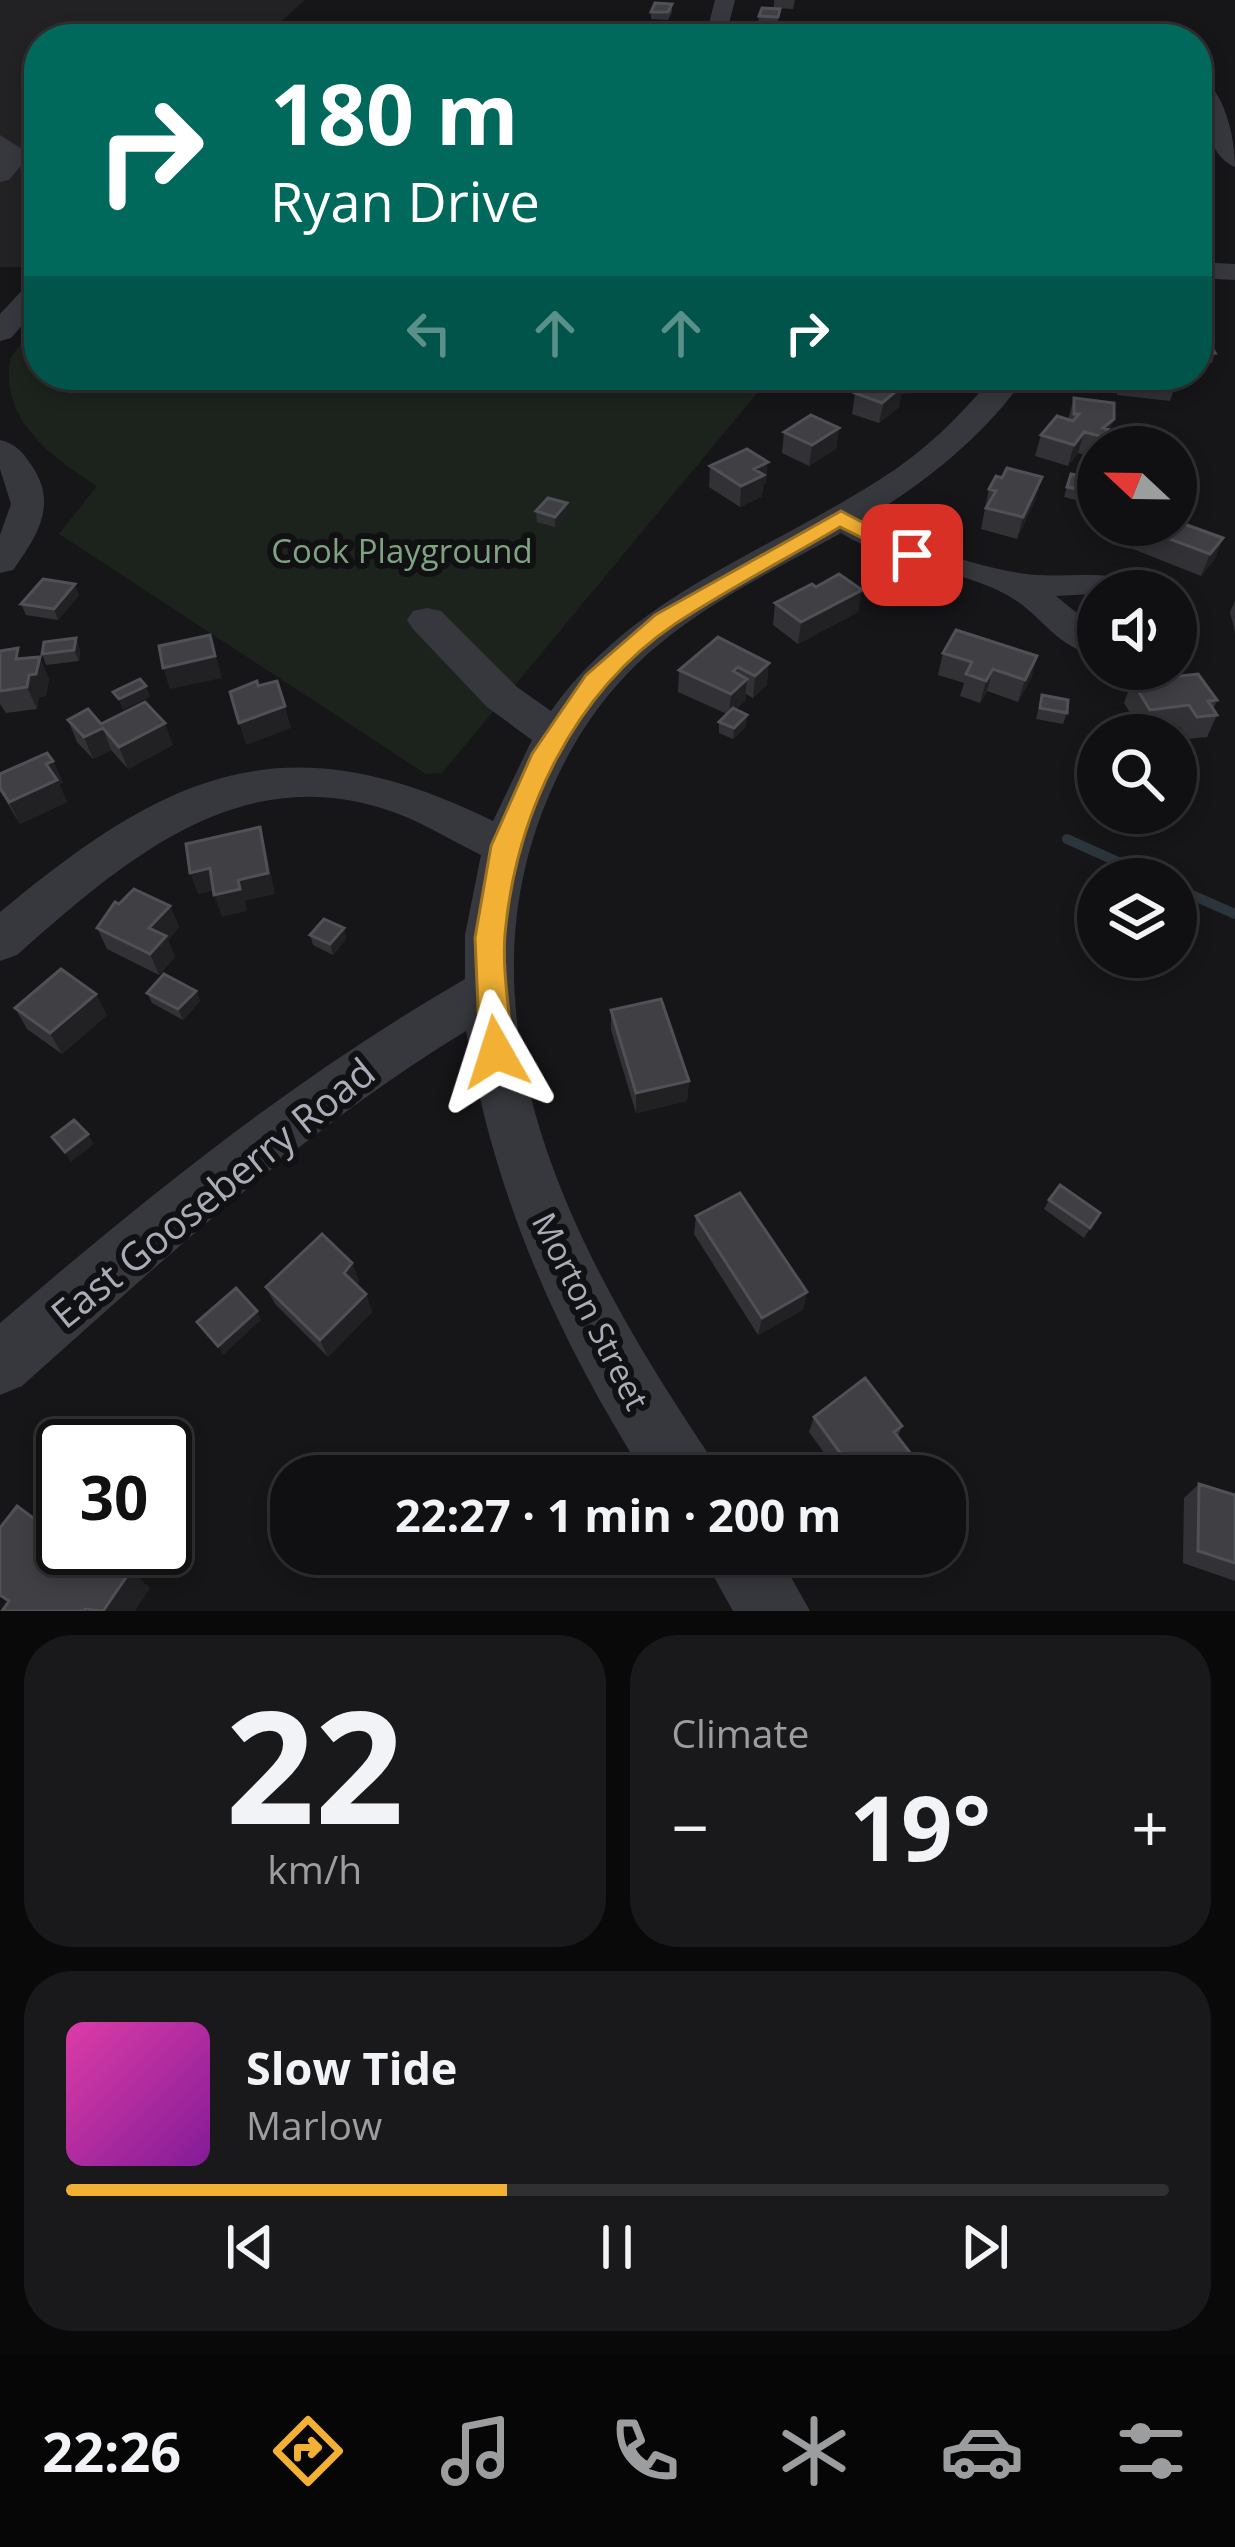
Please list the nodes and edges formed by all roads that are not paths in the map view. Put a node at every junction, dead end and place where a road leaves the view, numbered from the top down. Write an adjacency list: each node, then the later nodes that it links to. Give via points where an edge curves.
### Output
1 (1212, 123): 3 (street)
2 (0, 142): 4 (street, via 14,161)
3 (1235, 160)
4 (0, 175)
5 (24, 303): 6 (street)
6 (0, 332)
7 (1000, 390): 9 (street, Morton Street, via 936,459)
8 (0, 450): 10 (street, via 27,480 30,502)
9 (841, 517): 12 (street, via 887,546); 15 (street, Morton Street, via 664,621 595,681)
10 (0, 562)
11 (1077, 583): 12 (street)
12 (1016, 584): 14 (street)
13 (427, 620): 15 (street, via 502,698)
14 (1077, 635)
15 (556, 736): 16 (street, Morton Street)
16 (505, 846): 17 (street, via 379,790 321,782 243,786 136,830); 18 (street, Morton Street)
17 (10, 917)
18 (490, 990): 19 (street, East Gooseberry Road, via 279,1130); 20 (street, Morton Street, via 500,1080 534,1200 598,1337)
19 (0, 1364)
20 (670, 1455)
21 (750, 1575): 22 (street)
22 (775, 1611)

